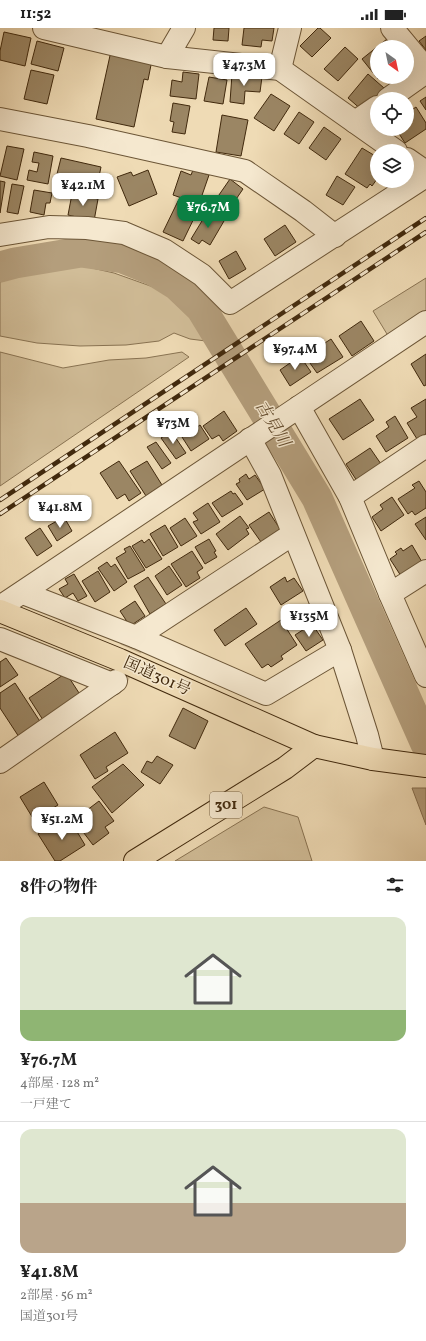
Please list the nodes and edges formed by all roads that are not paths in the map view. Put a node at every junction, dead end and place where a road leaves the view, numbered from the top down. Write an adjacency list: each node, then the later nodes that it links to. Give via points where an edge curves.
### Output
1 (44, 28): 5 (street)
2 (184, 28): 5 (street)
3 (290, 28): 6 (street)
4 (392, 28): 7 (street)
5 (167, 56): 6 (street)
6 (280, 69): 11 (street)
7 (426, 71): 8 (street)
8 (398, 92)
9 (370, 112): 11 (street)
10 (0, 119): 17 (street, via 245,171)
11 (356, 122): 12 (street)
12 (386, 144)
13 (414, 164): 14 (street)
14 (426, 172)
15 (426, 176): 17 (street)
16 (0, 235): 17 (street, via 49,227 87,228 124,233 164,250 202,275 230,303)
17 (335, 236)
18 (426, 322): 19 (street)
19 (299, 407): 20 (street); 22 (street)
20 (254, 437): 23 (street); 25 (street)
21 (426, 446): 22 (street)
22 (350, 497): 26 (street)
23 (293, 534): 29 (street); 31 (street)
24 (426, 571): 26 (street)
25 (23, 593): 27 (street); 29 (street)
26 (390, 594): 33 (street)
27 (0, 608)
28 (0, 611): 32 (highway, 国道301号)
29 (136, 637): 31 (street, via 266,694)
30 (0, 639): 32 (street)
31 (340, 650): 35 (street)
32 (116, 675): 34 (highway, 国道301号); 36 (street)
33 (426, 676)
34 (314, 746): 35 (highway, 国道301号); 38 (highway, 301, via 285,768)
35 (373, 759): 37 (highway, 国道301号)
36 (0, 762)
37 (416, 765)
38 (135, 861)

